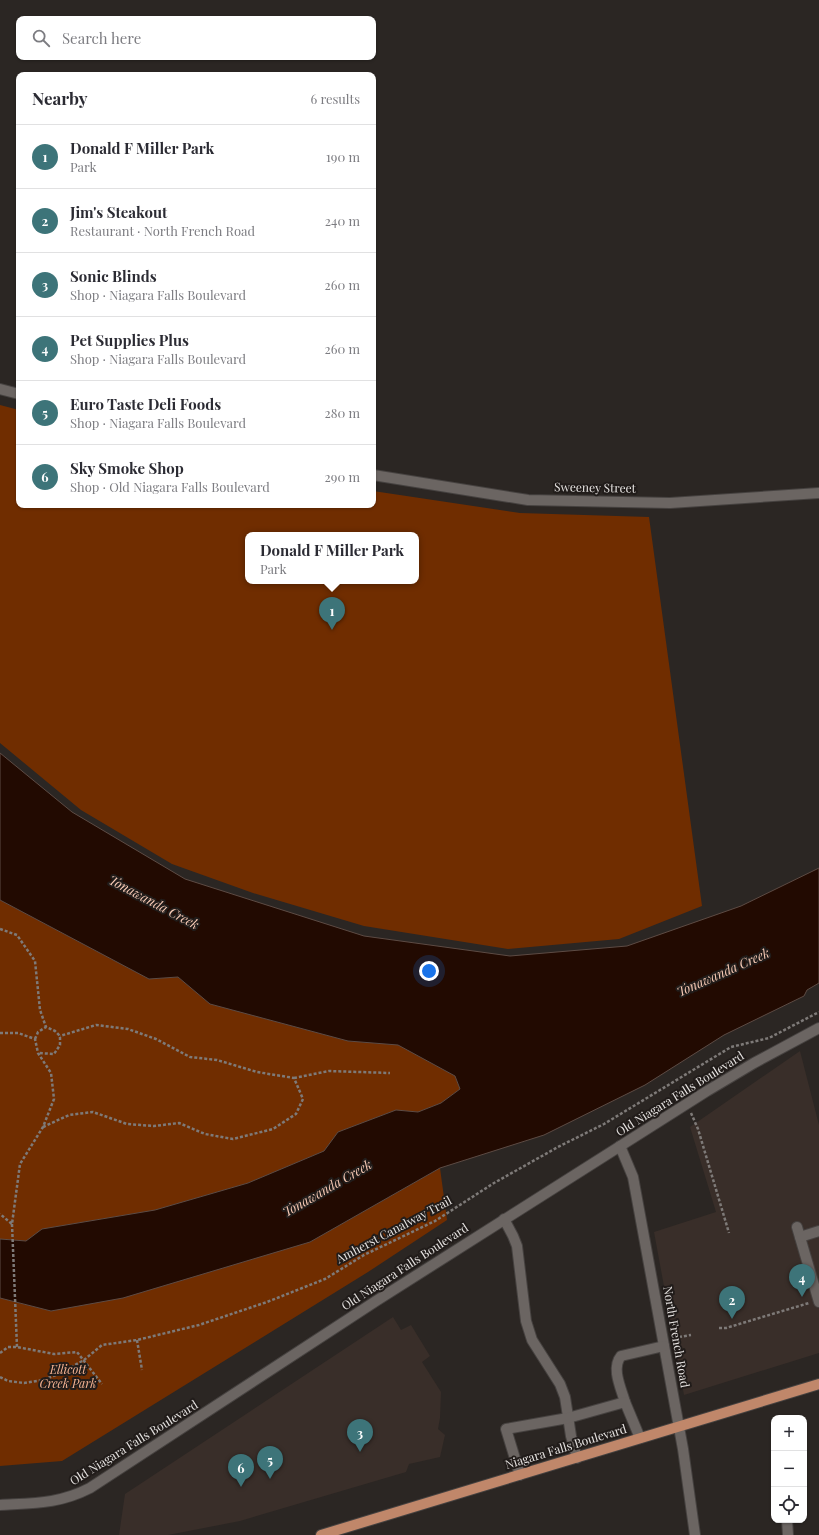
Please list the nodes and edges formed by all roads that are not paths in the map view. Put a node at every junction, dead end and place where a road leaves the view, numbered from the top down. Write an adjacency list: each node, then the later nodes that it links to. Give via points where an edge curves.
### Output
1 (0, 389): 2 (street)
2 (16, 393)
3 (376, 475): 4 (street, Sweeney Street, via 528,500 670,503)
4 (819, 493)
5 (819, 1028): 6 (street, Old Niagara Falls Boulevard, via 754,1063)
6 (620, 1146): 7 (street, Old Niagara Falls Boulevard); 10 (street, North French Road, via 634,1176)
7 (504, 1220): 13 (street, via 517,1246 526,1321 532,1340 560,1384); 18 (street, Old Niagara Falls Boulevard, via 90,1488 59,1500)
8 (819, 1231): 9 (street, via 798,1232)
9 (815, 1302)
10 (664, 1346): 12 (street, via 621,1356 618,1360 616,1368); 14 (street, North French Road)
11 (819, 1384): 14 (main road, Niagara Falls Boulevard)
12 (625, 1402): 13 (street); 15 (street)
13 (568, 1418): 16 (street); 17 (street, via 506,1429)
14 (679, 1427): 15 (main road, Niagara Falls Boulevard); 21 (street, North French Road)
15 (640, 1438): 16 (main road, Niagara Falls Boulevard)
16 (577, 1458): 17 (main road, Niagara Falls Boulevard)
17 (520, 1475): 20 (main road, Niagara Falls Boulevard)
18 (0, 1505)
19 (787, 1523): 22 (street)
20 (321, 1535)
21 (695, 1535)
22 (788, 1535)

